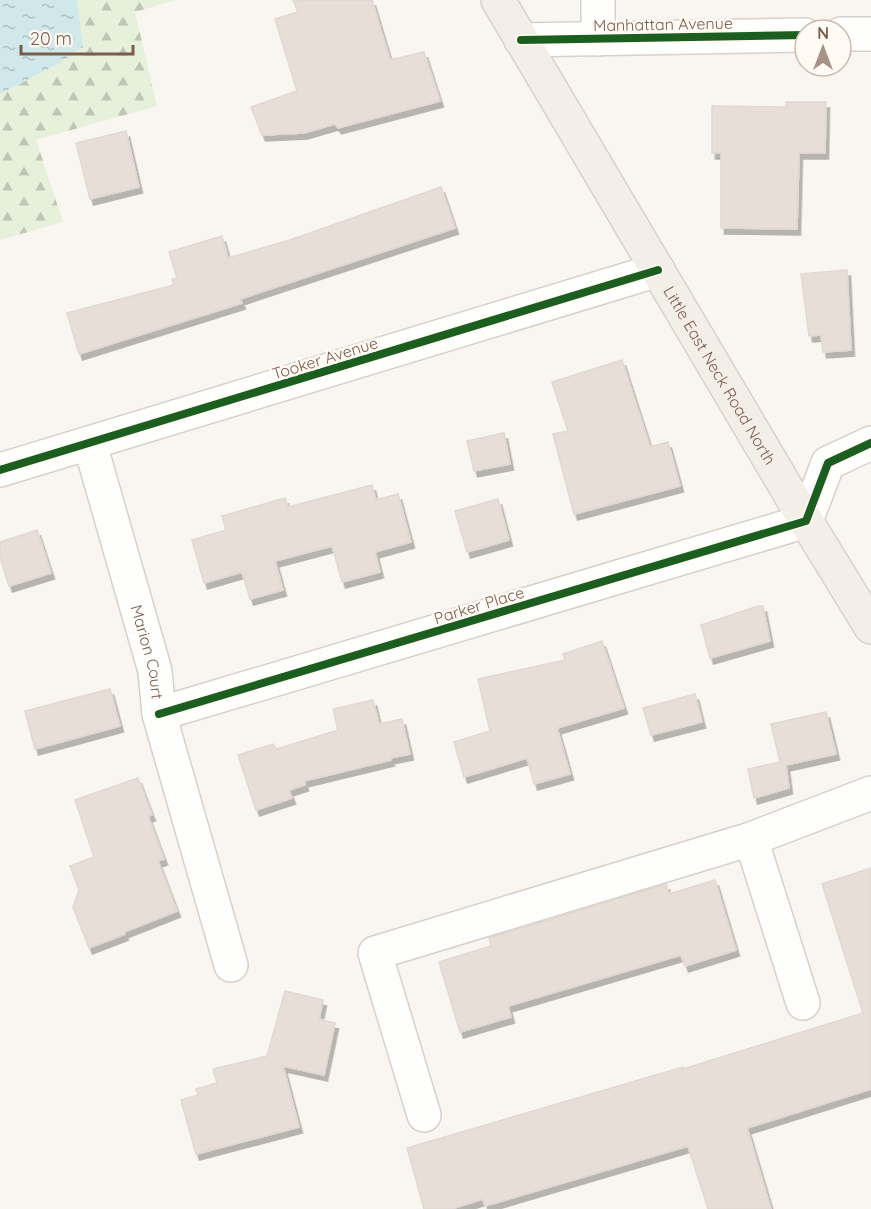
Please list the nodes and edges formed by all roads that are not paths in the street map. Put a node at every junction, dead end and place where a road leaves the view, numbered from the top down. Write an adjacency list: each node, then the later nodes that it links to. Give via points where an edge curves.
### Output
1 (498, 0): 7 (main road, Little East Neck Road North)
2 (598, 0): 6 (street)
3 (853, 34): 4 (street)
4 (871, 34)
5 (793, 35): 6 (street, Manhattan Avenue)
6 (598, 39): 7 (street, Manhattan Avenue)
7 (521, 40): 8 (main road, Little East Neck Road North)
8 (658, 270): 10 (street, Tooker Avenue); 12 (main road, Little East Neck Road North)
9 (871, 443): 12 (street, via 828,463)
10 (90, 444): 11 (street, Tooker Avenue); 14 (street, Marion Court, via 155,671)
11 (0, 470)
12 (806, 521): 13 (main road, Little East Neck Road North); 14 (street, Parker Place)
13 (871, 627)
14 (159, 714): 17 (street, Marion Court)
15 (871, 793): 16 (street)
16 (751, 840): 18 (street); 19 (street, via 375,953)
17 (231, 965)
18 (803, 1003)
19 (424, 1115)

